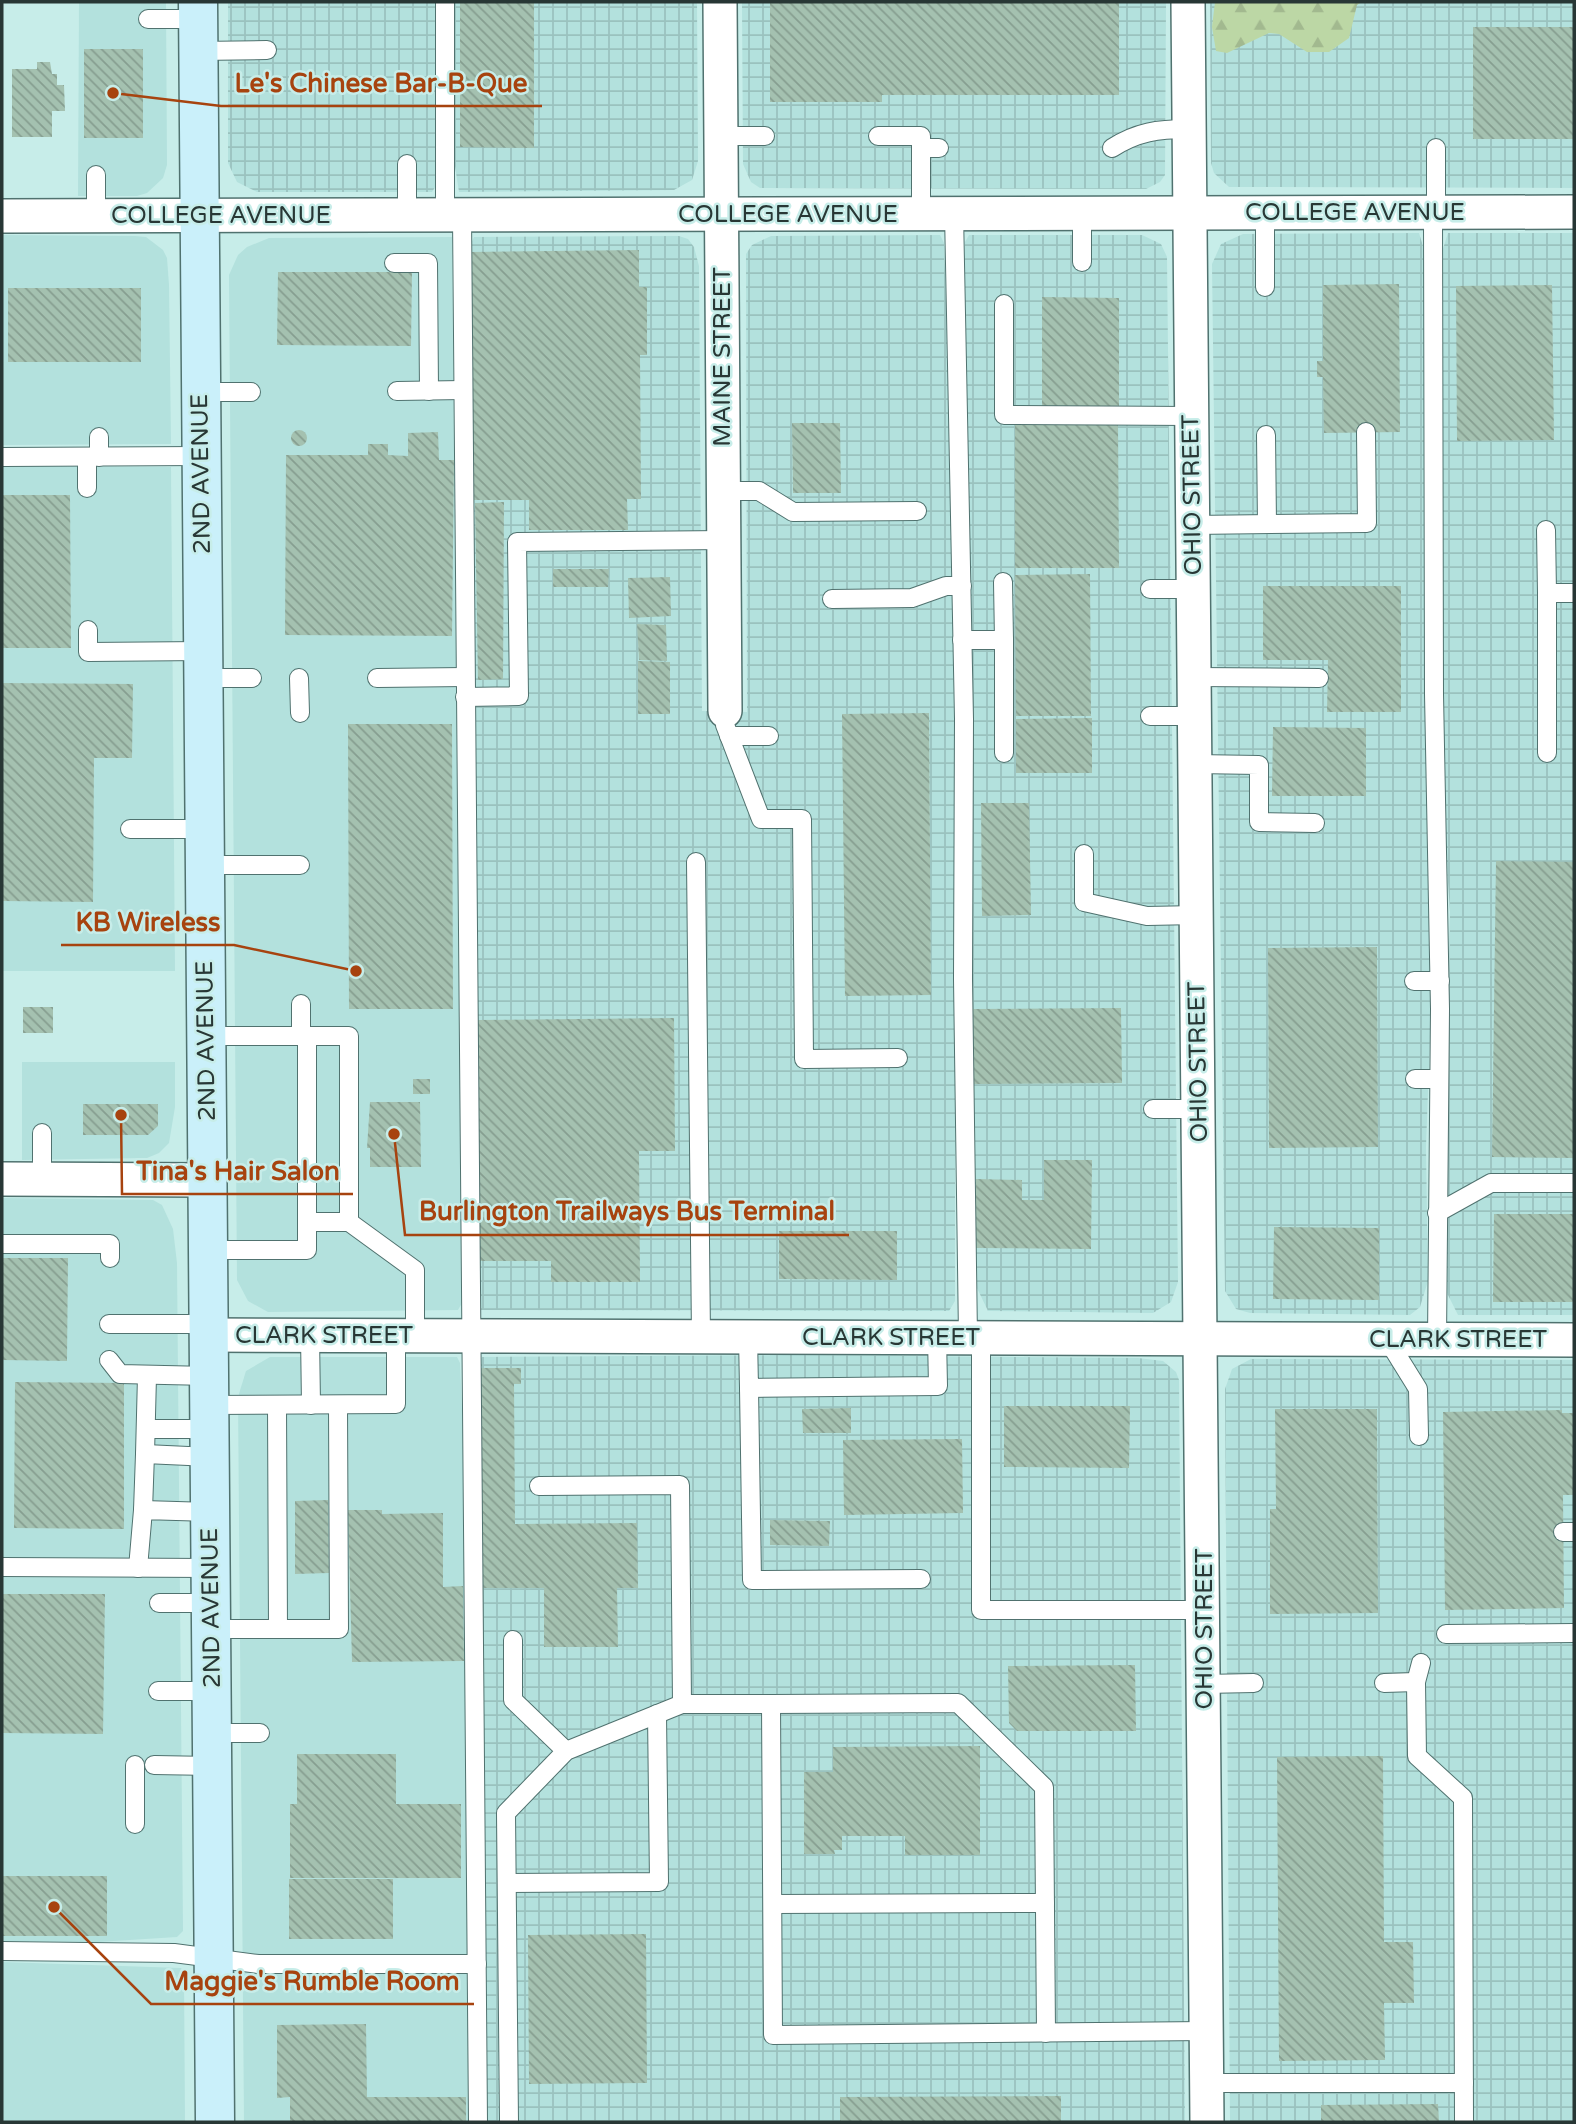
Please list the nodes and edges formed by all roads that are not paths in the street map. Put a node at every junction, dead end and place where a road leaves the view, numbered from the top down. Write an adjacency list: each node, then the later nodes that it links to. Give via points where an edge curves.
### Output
1 (445, 2): 24 (lane)
2 (720, 2): 8 (street, MAINE STREET)
3 (1188, 2): 7 (street, OHIO STREET)
4 (148, 19): 5 (lane)
5 (198, 24): 6 (lane); 27 (main road, 2ND AVENUE)
6 (267, 50)
7 (1188, 129): 11 (lane, via 1157,129 1131,136); 20 (street, OHIO STREET)
8 (721, 136): 9 (lane); 22 (street, MAINE STREET)
9 (765, 136)
10 (878, 136): 17 (lane, via 921,136 930,148)
11 (1112, 148)
12 (1436, 148): 15 (lane)
13 (407, 164): 23 (lane)
14 (96, 175): 26 (lane)
15 (1434, 212): 16 (street, COLLEGE AVENUE); 21 (street, COLLEGE AVENUE); 85 (lane, via 1434,694)
16 (1574, 212)
17 (921, 213): 18 (street, COLLEGE AVENUE); 22 (street, COLLEGE AVENUE)
18 (954, 213): 19 (street, COLLEGE AVENUE); 52 (lane)
19 (1082, 213): 20 (street, COLLEGE AVENUE); 28 (lane)
20 (1189, 213): 21 (street, COLLEGE AVENUE); 37 (street, OHIO STREET)
21 (1265, 213): 30 (lane)
22 (721, 214): 24 (street, COLLEGE AVENUE); 45 (street, MAINE STREET)
23 (407, 215): 24 (street, COLLEGE AVENUE); 27 (street, COLLEGE AVENUE)
24 (454, 215): 32 (lane)
25 (2, 216): 26 (street, COLLEGE AVENUE)
26 (96, 216): 27 (street, COLLEGE AVENUE)
27 (199, 216): 35 (main road, 2ND AVENUE)
28 (1082, 262)
29 (394, 263): 34 (lane, via 428,263)
30 (1265, 287)
31 (1003, 304): 37 (lane, via 1003,415)
32 (463, 390): 34 (lane); 62 (lane)
33 (397, 391): 34 (lane)
34 (429, 391)
35 (200, 392): 36 (lane); 41 (main road, 2ND AVENUE)
36 (251, 392)
37 (1191, 416): 48 (street, OHIO STREET)
38 (1366, 432): 47 (lane, via 1367,523)
39 (1266, 435): 47 (lane)
40 (99, 436): 43 (lane)
41 (201, 456): 43 (lane); 61 (main road, 2ND AVENUE)
42 (2, 457): 43 (lane)
43 (93, 457): 44 (lane)
44 (87, 488)
45 (723, 491): 46 (lane, via 759,491 793,512); 50 (street, MAINE STREET)
46 (917, 511)
47 (1267, 524): 48 (lane)
48 (1192, 525): 54 (street, OHIO STREET)
49 (1546, 530): 55 (lane)
50 (723, 540): 68 (lane, via 517,542 519,696); 72 (street, MAINE STREET)
51 (1003, 582): 60 (lane)
52 (962, 586): 57 (lane, via 946,586 912,598); 59 (lane)
53 (1150, 589): 54 (lane)
54 (1193, 589): 63 (street, OHIO STREET)
55 (1547, 593): 56 (lane); 75 (lane)
56 (1574, 593)
57 (832, 599)
58 (88, 630): 61 (lane, via 88,652)
59 (962, 640): 60 (lane); 112 (lane, via 971,1107)
60 (1003, 640): 74 (lane)
61 (202, 665): 64 (lane); 79 (main road, 2ND AVENUE)
62 (465, 677): 66 (lane); 68 (lane)
63 (1194, 677): 67 (lane); 71 (street, OHIO STREET)
64 (252, 678)
65 (299, 678): 69 (lane)
66 (377, 678)
67 (1320, 678)
68 (466, 697): 109 (lane, via 473,941)
69 (300, 713)
70 (1150, 716): 71 (lane)
71 (1194, 716): 76 (street, OHIO STREET)
72 (727, 724): 73 (lane); 89 (lane, via 761,819 802,819 804,1059)
73 (769, 736)
74 (1004, 753)
75 (1547, 753)
76 (1195, 764): 77 (lane, via 1259,765 1259,822); 83 (street, OHIO STREET)
77 (1315, 823)
78 (130, 829): 79 (lane)
79 (204, 847): 82 (lane); 88 (main road, 2ND AVENUE)
80 (1084, 854): 83 (lane, via 1084,902 1147,916)
81 (696, 862): 110 (lane)
82 (300, 865)
83 (1197, 915): 93 (street, OHIO STREET)
84 (1414, 981): 85 (lane)
85 (1440, 981): 91 (lane)
86 (301, 1004): 87 (lane)
87 (304, 1035): 88 (lane); 100 (lane); 101 (lane, via 349,1035)
88 (206, 1036): 97 (main road, 2ND AVENUE)
89 (898, 1058)
90 (1415, 1079): 91 (lane)
91 (1438, 1079): 99 (lane)
92 (1153, 1109): 93 (lane)
93 (1199, 1109): 113 (street, OHIO STREET)
94 (42, 1133): 96 (lane)
95 (2, 1179): 96 (street)
96 (42, 1179): 97 (street)
97 (207, 1180): 103 (main road, 2ND AVENUE)
98 (1574, 1183): 99 (lane, via 1491,1183)
99 (1437, 1213): 115 (lane)
100 (307, 1222): 101 (lane); 103 (lane, via 307,1250)
101 (349, 1222): 108 (lane, via 415,1270)
102 (2, 1244): 104 (lane, via 110,1244)
103 (208, 1250): 106 (main road, 2ND AVENUE)
104 (110, 1258)
105 (109, 1324): 106 (lane)
106 (209, 1329): 107 (street, CLARK STREET); 123 (main road, 2ND AVENUE)
107 (310, 1335): 108 (street, CLARK STREET); 121 (lane)
108 (405, 1335): 109 (street, CLARK STREET); 122 (lane, via 396,1404)
109 (470, 1335): 110 (street, CLARK STREET); 161 (lane, via 468,1733)
110 (701, 1336): 111 (street, CLARK STREET)
111 (748, 1336): 112 (street, CLARK STREET); 119 (lane)
112 (962, 1337): 113 (street, CLARK STREET); 119 (lane, via 938,1386); 135 (lane, via 981,1610)
113 (1202, 1338): 114 (street, CLARK STREET); 135 (street, OHIO STREET)
114 (1387, 1339): 115 (street, CLARK STREET); 125 (lane, via 1418,1390)
115 (1437, 1339): 116 (street, CLARK STREET)
116 (1574, 1340)
117 (109, 1360): 118 (lane, via 120,1374)
118 (148, 1376): 123 (lane); 124 (lane)
119 (749, 1388): 132 (lane, via 752,1580)
120 (277, 1405): 121 (lane); 123 (lane); 136 (lane)
121 (311, 1405): 122 (lane)
122 (338, 1405): 136 (lane, via 339,1629)
123 (209, 1417): 124 (lane); 126 (lane); 129 (main road, 2ND AVENUE)
124 (146, 1429): 126 (lane)
125 (1419, 1436)
126 (145, 1454): 128 (lane)
127 (539, 1486): 147 (lane, via 680,1485)
128 (143, 1510): 129 (lane); 131 (lane)
129 (210, 1512): 133 (main road, 2ND AVENUE)
130 (2, 1567): 131 (lane)
131 (138, 1567): 133 (lane)
132 (921, 1579)
133 (211, 1600): 134 (lane); 136 (lane); 146 (main road, 2ND AVENUE)
134 (159, 1603)
135 (1204, 1610): 144 (street, OHIO STREET)
136 (278, 1629)
137 (1574, 1633): 138 (lane)
138 (1446, 1634)
139 (513, 1640): 152 (lane, via 513,1700)
140 (1421, 1663): 141 (lane)
141 (1416, 1682): 143 (lane); 165 (lane, via 1425,1709 1417,1756 1463,1798)
142 (1254, 1683): 144 (lane)
143 (1384, 1683)
144 (1204, 1684): 162 (street, OHIO STREET)
145 (158, 1691): 146 (lane)
146 (212, 1691): 151 (main road, 2ND AVENUE)
147 (682, 1704): 148 (lane); 149 (lane)
148 (771, 1704): 157 (lane, via 958,1703 1044,1787); 158 (lane)
149 (657, 1714): 152 (lane); 156 (lane, via 659,1882)
150 (260, 1733): 151 (lane)
151 (212, 1750): 154 (lane); 160 (main road, 2ND AVENUE)
152 (566, 1751): 156 (lane, via 506,1812)
153 (135, 1765): 155 (lane)
154 (154, 1765)
155 (135, 1824)
156 (507, 1883): 168 (lane)
157 (1045, 1903): 158 (lane); 163 (lane)
158 (773, 1905): 163 (lane, via 773,2035)
159 (2, 1951): 160 (lane, via 174,1953)
160 (214, 1960): 161 (lane); 166 (main road, 2ND AVENUE)
161 (477, 1964): 167 (lane)
162 (1207, 2032): 163 (lane); 164 (street, OHIO STREET)
163 (1046, 2033)
164 (1207, 2083): 165 (lane); 169 (street, OHIO STREET)
165 (1464, 2083): 170 (lane)
166 (215, 2122)
167 (478, 2122)
168 (509, 2122)
169 (1207, 2122)
170 (1464, 2122)

